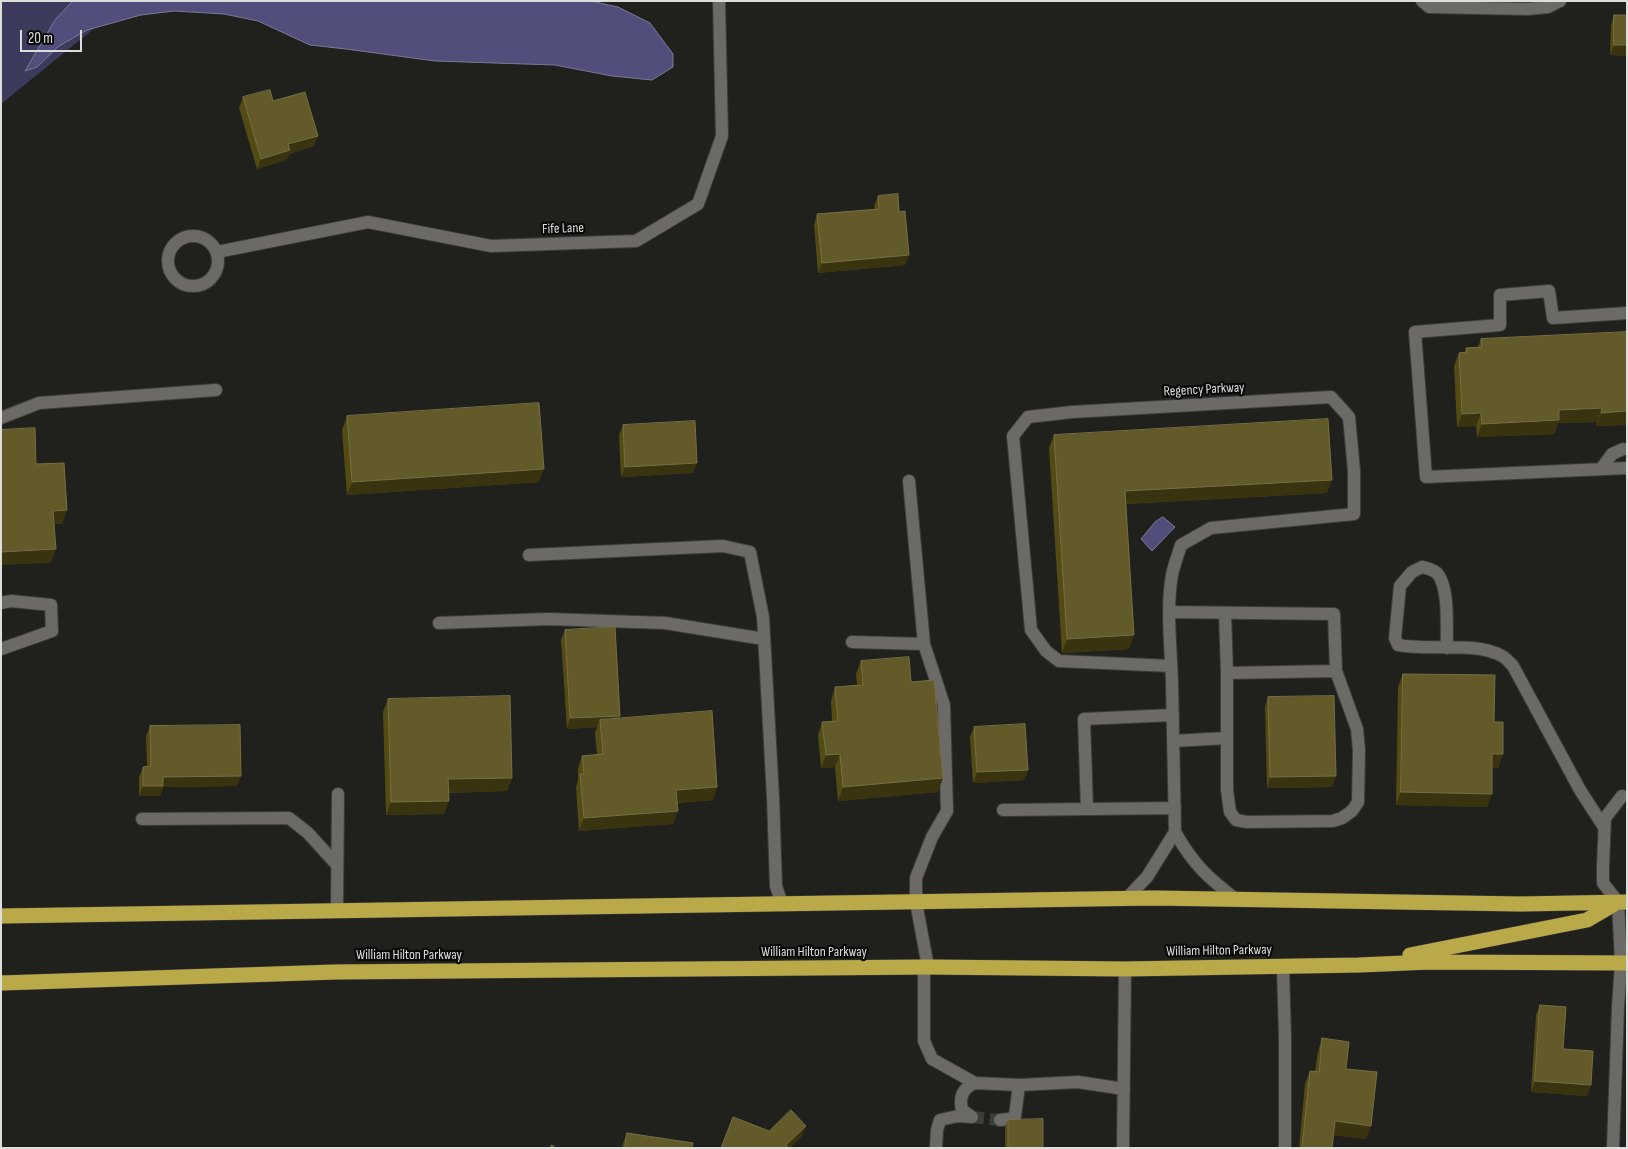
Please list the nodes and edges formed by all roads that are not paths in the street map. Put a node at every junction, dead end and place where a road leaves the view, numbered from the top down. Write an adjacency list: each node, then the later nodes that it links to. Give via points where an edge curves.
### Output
1 (719, 1): 4 (street, Fife Lane, via 722,136 698,204 636,241 491,246 368,222)
2 (1422, 1): 3 (street, via 1429,7 1528,9 1548,7)
3 (1560, 1)
4 (217, 252): 4 (street, via 204,238 184,237 170,250 168,269 181,284 201,285 216,272)
5 (1627, 313): 10 (street, via 1553,318 1549,291 1500,295 1500,325 1415,332 1426,477)
6 (216, 390): 7 (street, via 39,403)
7 (1, 418)
8 (1623, 449): 10 (street, via 1612,454)
9 (1627, 468): 10 (street)
10 (1601, 469)
11 (909, 481): 19 (street)
12 (529, 555): 17 (street, via 724,546 750,552 763,617)
13 (1, 603): 21 (street, via 51,605 52,631)
14 (1170, 612): 15 (street); 22 (street, Regency Parkway); 22 (street, Regency Parkway, via 1172,575 1181,546 1211,528 1354,514 1349,417 1331,397 1028,417 1013,436 1031,630 1046,651 1059,661)
15 (1225, 613): 23 (street, via 1334,614); 24 (street)
16 (439, 623): 17 (street, via 548,619 665,623)
17 (764, 639): 41 (street, via 776,886)
18 (852, 642): 19 (street)
19 (924, 644): 40 (street, via 944,705 947,811 932,837 916,878)
20 (1447, 648): 20 (street, via 1398,645 1395,638 1400,586 1412,572 1422,567 1435,571 1442,581); 34 (street, via 1490,652 1503,656 1513,666 1580,790)
21 (1, 649)
22 (1171, 666): 25 (street, Regency Parkway)
23 (1336, 671): 24 (street); 26 (street, via 1358,729 1359,750 1358,802 1342,818 1320,822 1236,820 1230,812 1227,790)
24 (1227, 673): 26 (street)
25 (1172, 715): 27 (street, Regency Parkway); 31 (street, via 1084,719)
26 (1227, 738): 27 (street)
27 (1173, 741): 30 (street, Regency Parkway)
28 (338, 794): 36 (street)
29 (1625, 799): 34 (street, via 1605,818)
30 (1175, 808): 31 (street); 35 (street, Regency Parkway)
31 (1087, 809): 32 (street)
32 (1002, 810)
33 (142, 819): 36 (street, via 288,818 308,833)
34 (1604, 826): 39 (street, via 1603,883)
35 (1175, 832): 37 (street, via 1147,877); 38 (street, via 1198,867)
36 (337, 865): 42 (street)
37 (1126, 899): 38 (highway); 40 (highway)
38 (1237, 900): 39 (highway, via 1522,904)
39 (1624, 900): 44 (street); 45 (highway, via 1587,920)
40 (916, 902): 41 (highway); 47 (street)
41 (782, 904): 42 (highway)
42 (336, 910): 43 (highway)
43 (1, 916)
44 (1625, 962): 45 (highway, William Hilton Parkway); 57 (street, via 1618,1007)
45 (1359, 965): 46 (highway, William Hilton Parkway)
46 (1283, 966): 48 (highway, William Hilton Parkway); 56 (street)
47 (926, 967): 48 (highway, William Hilton Parkway); 49 (highway, William Hilton Parkway, via 335,972); 50 (street, via 924,1041 932,1059)
48 (1125, 969): 52 (street)
49 (1, 982)
50 (975, 1083): 51 (street); 54 (street, via 966,1087 960,1101 962,1110 972,1117 940,1120)
51 (1019, 1085): 52 (street, via 1078,1082); 53 (street, via 1015,1116)
52 (1124, 1089): 55 (street)
53 (1000, 1120)
54 (936, 1148)
55 (1123, 1148)
56 (1285, 1148)
57 (1614, 1148)

